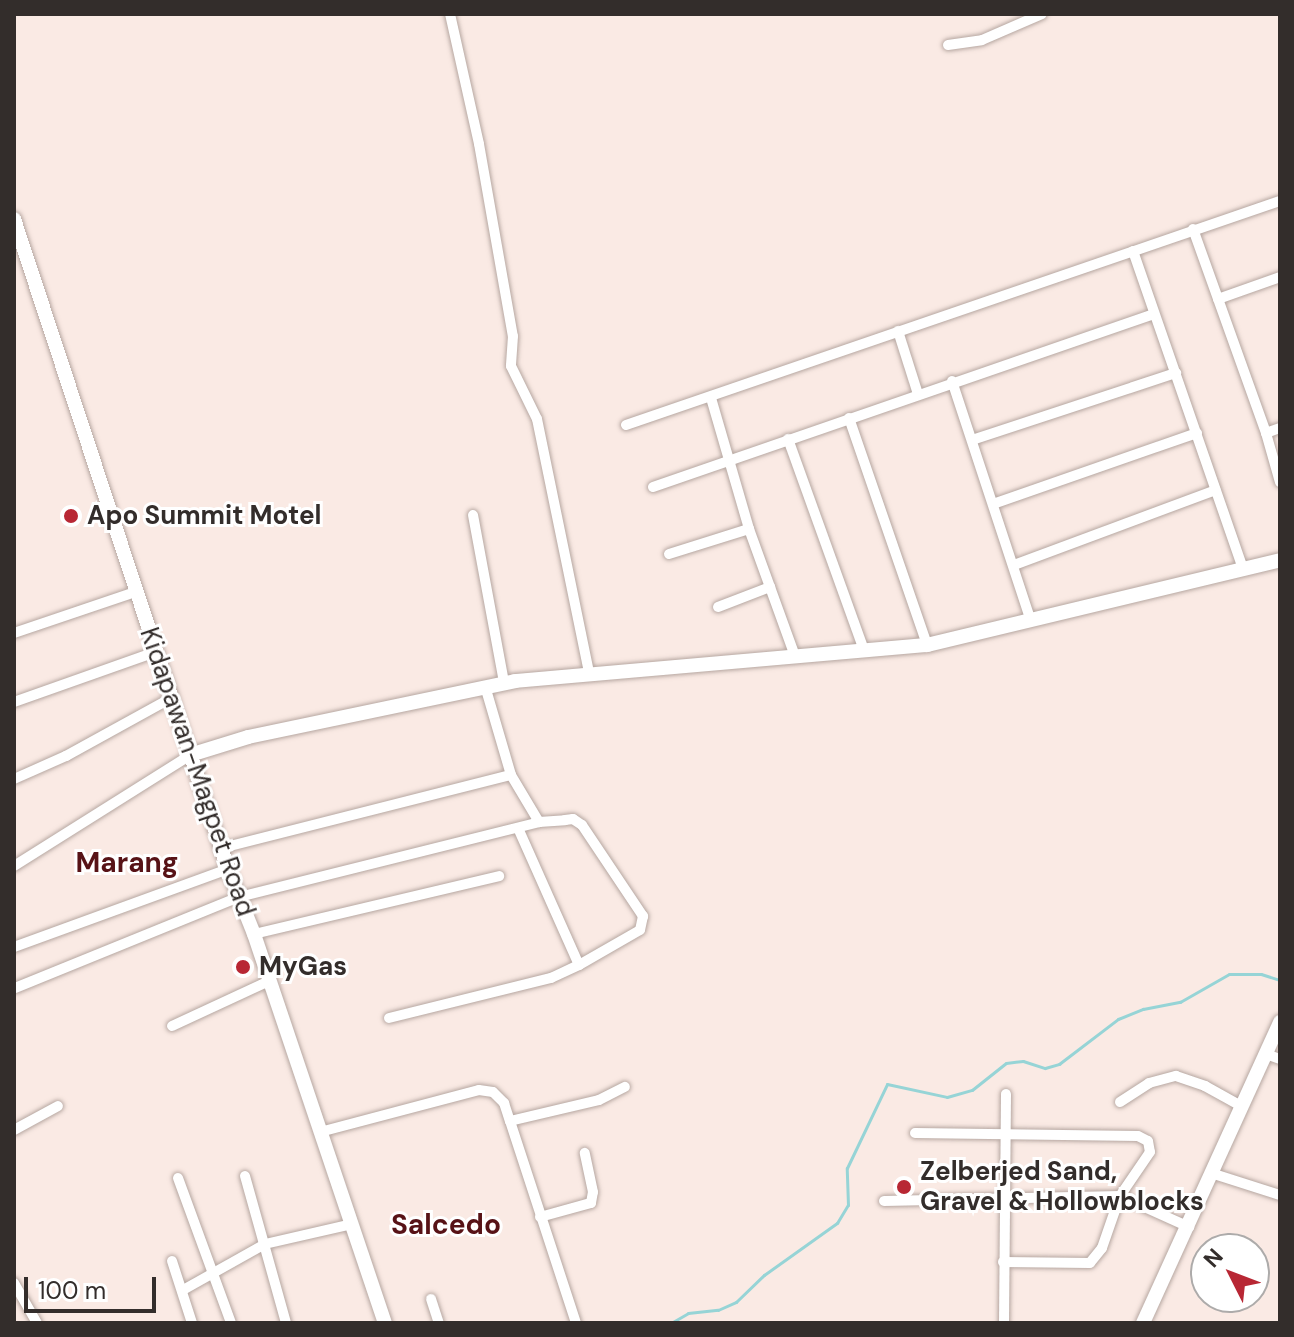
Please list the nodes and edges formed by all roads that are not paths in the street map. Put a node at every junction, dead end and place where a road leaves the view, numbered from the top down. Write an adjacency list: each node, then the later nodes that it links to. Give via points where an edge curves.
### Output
1 (450, 14): 43 (street, via 513,336 511,366 541,432)
2 (1042, 14): 3 (street, via 982,40)
3 (948, 45)
4 (1280, 201): 6 (street)
5 (15, 223): 35 (main road, Kidapawan-Magpet Road)
6 (1193, 229): 7 (street); 9 (street)
7 (1133, 251): 10 (street); 11 (street)
8 (1280, 277): 9 (street)
9 (1218, 299): 20 (street)
10 (1154, 314): 12 (street); 13 (street)
11 (898, 331): 14 (street); 15 (street)
12 (1176, 373): 19 (street); 22 (street)
13 (952, 381): 14 (street); 22 (street)
14 (918, 394): 16 (street)
15 (711, 398): 17 (street); 23 (street)
16 (849, 418): 21 (street); 39 (street)
17 (626, 425)
18 (1280, 428): 20 (street)
19 (1197, 433): 26 (street); 27 (street)
20 (1266, 433): 24 (street)
21 (788, 439): 23 (street); 40 (street)
22 (972, 440): 27 (street)
23 (729, 461): 25 (street); 29 (street)
24 (1280, 482)
25 (653, 487)
26 (1216, 490): 32 (street); 33 (street)
27 (993, 504): 32 (street)
28 (473, 515): 44 (street)
29 (749, 529): 30 (street); 34 (street)
30 (669, 554)
31 (1280, 560): 33 (main road)
32 (1014, 565): 37 (street)
33 (1243, 569): 37 (main road)
34 (770, 587): 36 (street); 42 (street)
35 (135, 592): 38 (street); 41 (main road, Kidapawan-Magpet Road)
36 (718, 607)
37 (1030, 618): 39 (main road)
38 (14, 633)
39 (927, 645): 40 (main road)
40 (864, 650): 42 (main road)
41 (155, 652): 46 (main road, Kidapawan-Magpet Road); 47 (street)
42 (795, 656): 43 (main road)
43 (589, 672): 44 (main road)
44 (504, 683): 45 (main road)
45 (485, 686): 48 (main road, via 248,737); 49 (street)
46 (171, 698): 48 (main road, Kidapawan-Magpet Road); 50 (street)
47 (14, 702)
48 (190, 755): 53 (main road, Kidapawan-Magpet Road); 54 (street)
49 (511, 775): 51 (street); 53 (street)
50 (14, 779)
51 (539, 822): 52 (street); 60 (street, via 578,821 643,916 643,926 630,937)
52 (518, 828): 57 (street); 60 (street)
53 (222, 848): 55 (main road, Kidapawan-Magpet Road)
54 (14, 866)
55 (228, 869): 57 (main road, Kidapawan-Magpet Road); 59 (street)
56 (499, 876): 58 (street)
57 (239, 897): 58 (main road, Kidapawan-Magpet Road); 62 (street)
58 (254, 934): 61 (main road, Kidapawan-Magpet Road)
59 (14, 947)
60 (579, 965): 63 (street, via 551,978)
61 (269, 981): 65 (street); 74 (main road, Kidapawan-Magpet Road)
62 (15, 988)
63 (389, 1018)
64 (1280, 1022): 66 (main road)
65 (172, 1026)
66 (1273, 1057): 71 (main road)
67 (625, 1087): 72 (street, via 599,1100)
68 (1006, 1094): 76 (street)
69 (1120, 1102): 71 (street, via 1149,1083 1176,1076)
70 (58, 1106): 73 (street)
71 (1243, 1107): 78 (main road)
72 (510, 1121): 74 (street, via 498,1096 486,1089); 85 (street)
73 (14, 1130)
74 (320, 1132): 86 (main road, Kidapawan-Magpet Road)
75 (915, 1133): 76 (street)
76 (1004, 1135): 82 (street, via 1144,1137 1150,1152); 83 (street)
77 (585, 1153): 85 (street, via 591,1203)
78 (1214, 1174): 81 (street); 87 (main road)
79 (245, 1176): 88 (street)
80 (178, 1178): 91 (street)
81 (1280, 1195)
82 (1120, 1196): 83 (street); 87 (street); 90 (street, via 1102,1248 1090,1263)
83 (1004, 1198): 84 (street); 90 (street)
84 (884, 1201)
85 (540, 1217): 101 (street)
86 (352, 1224): 88 (street); 99 (main road, Kidapawan-Magpet Road)
87 (1189, 1227): 103 (main road)
88 (265, 1244): 91 (street); 98 (street)
89 (172, 1261): 93 (street)
90 (1003, 1262): 102 (street)
91 (212, 1275): 93 (street); 97 (street)
92 (14, 1283): 95 (street)
93 (183, 1290): 96 (street)
94 (431, 1299): 100 (street)
95 (37, 1323)
96 (192, 1323)
97 (231, 1323)
98 (286, 1323)
99 (385, 1323)
100 (439, 1323)
101 (576, 1323)
102 (1004, 1323)
103 (1143, 1323)

